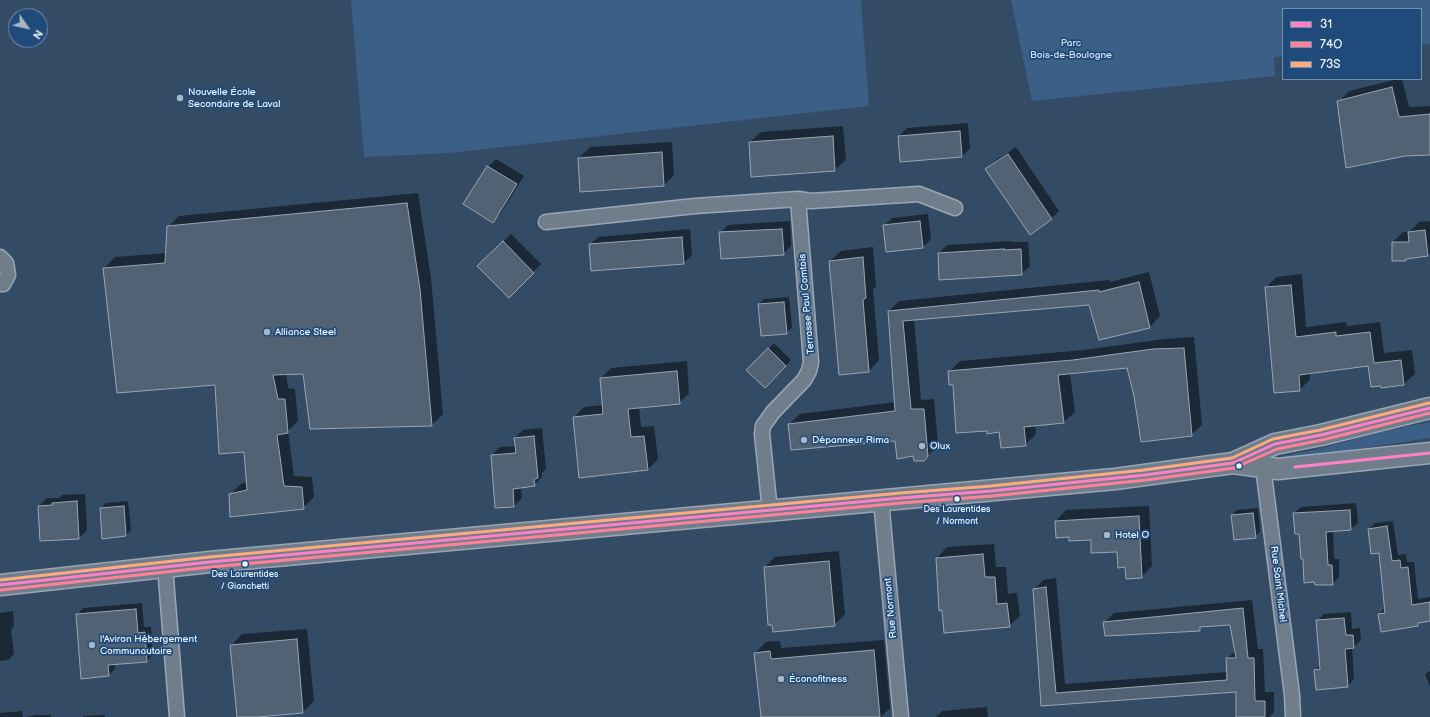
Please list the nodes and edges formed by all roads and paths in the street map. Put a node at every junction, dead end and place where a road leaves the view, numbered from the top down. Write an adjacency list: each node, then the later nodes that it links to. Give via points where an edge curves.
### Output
1 (798, 199): 2 (street, via 811,201 919,194); 3 (street, via 695,206); 10 (street, Terrasse Paul Comtois, via 812,362 804,380 763,426)
2 (955, 208)
3 (546, 222)
4 (0, 257): 5 (street, via 6,263 8,275 3,284)
5 (0, 284)
6 (1430, 408): 8 (main road, via 1275,444)
7 (1430, 453): 8 (main road, via 1284,468)
8 (1262, 459): 9 (main road, via 1115,479); 15 (street, Rue Saint Michel)
9 (881, 500): 10 (main road); 14 (street, Rue Normont)
10 (770, 511): 11 (main road)
11 (165, 566): 12 (main road); 13 (street)
12 (0, 585)
13 (177, 717)
14 (901, 717)
15 (1293, 717)

